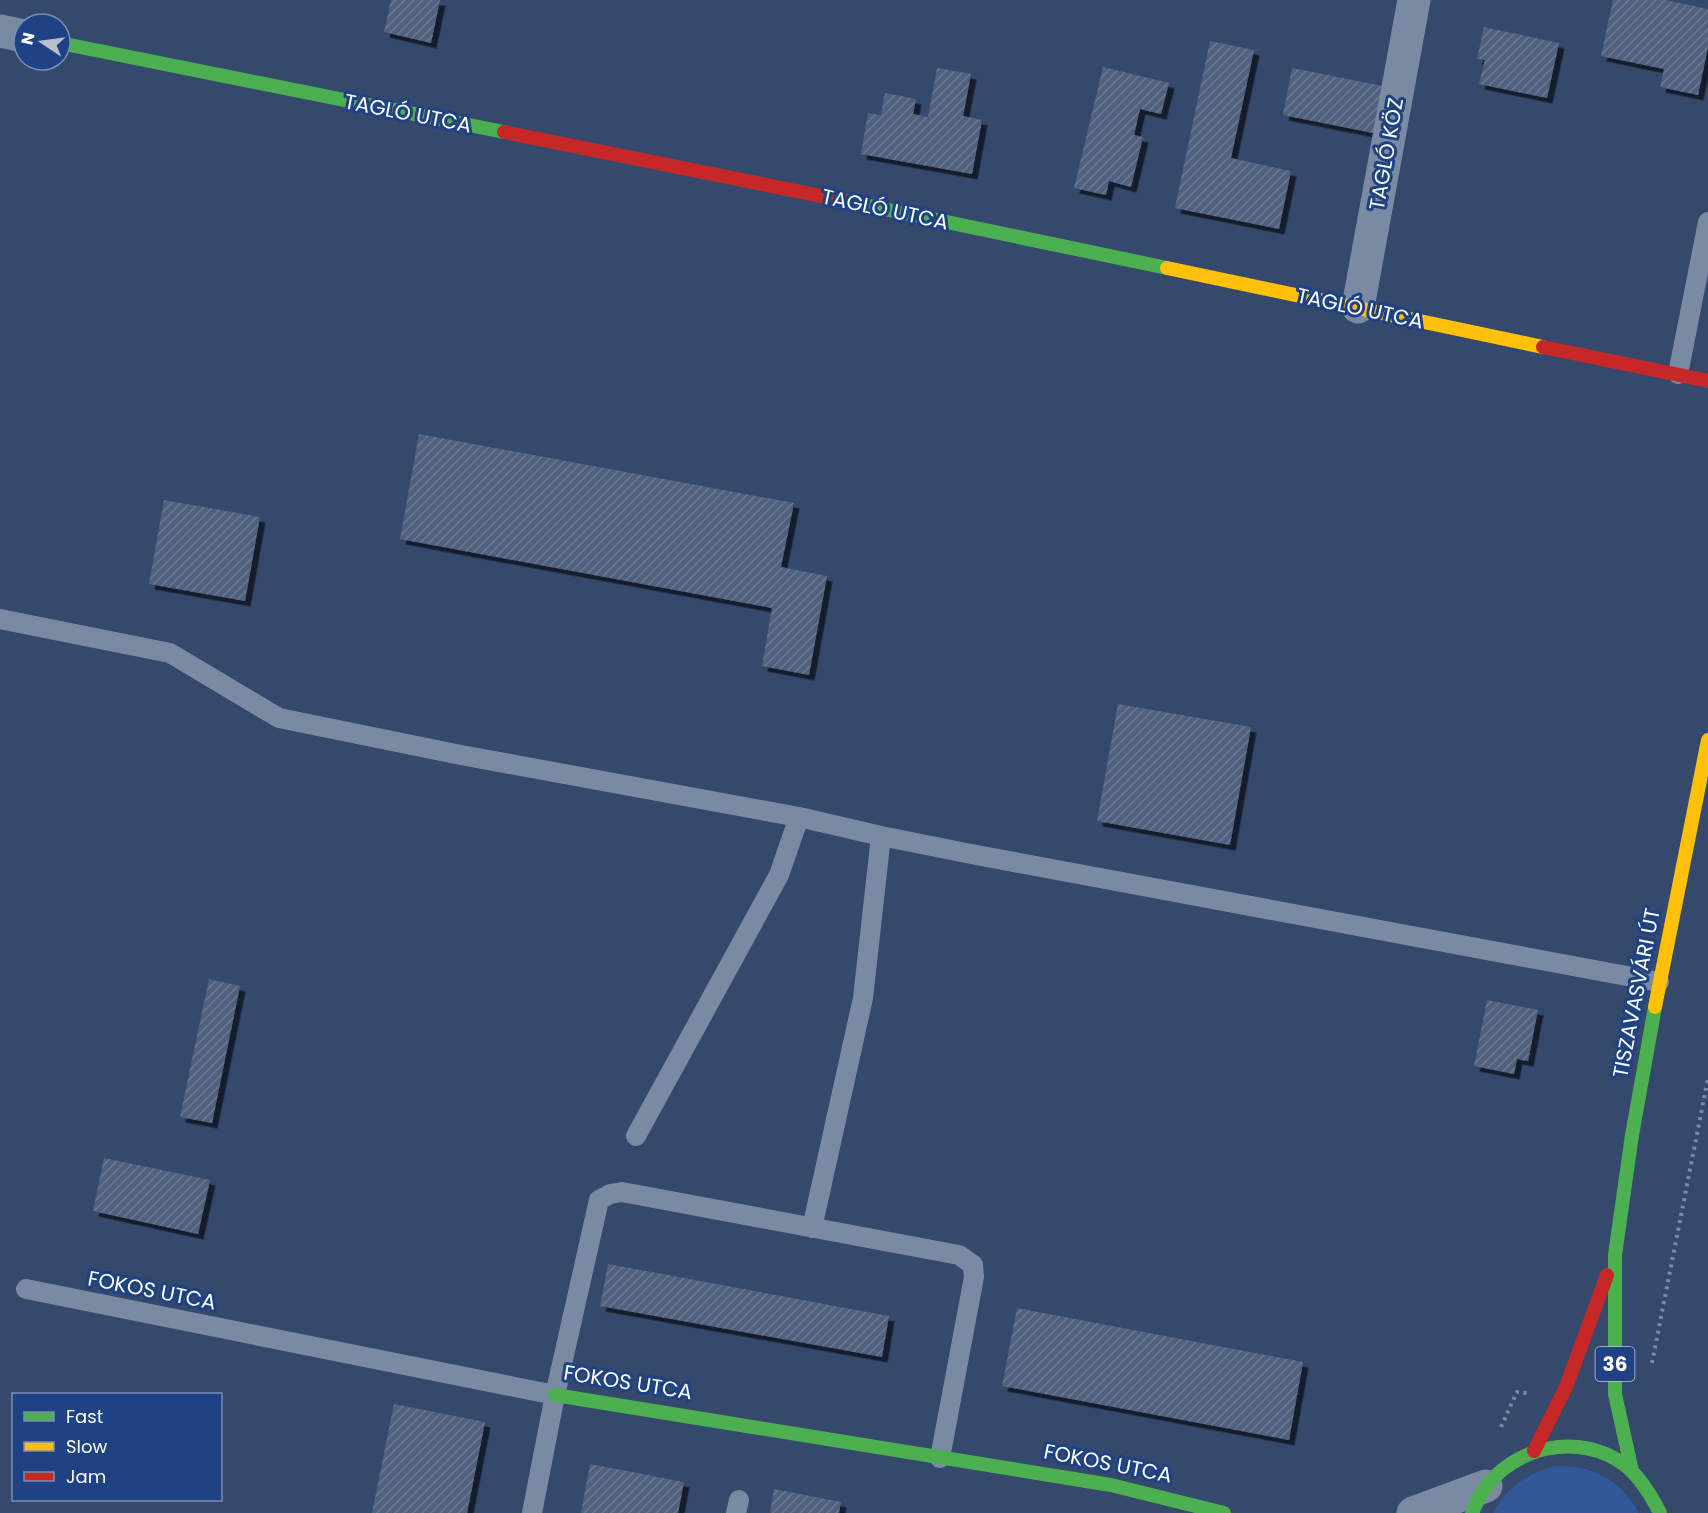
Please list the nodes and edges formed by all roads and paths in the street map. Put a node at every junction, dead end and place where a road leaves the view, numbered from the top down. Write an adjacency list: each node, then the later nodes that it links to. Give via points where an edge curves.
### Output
1 (1414, 0): 4 (street, TAGLÓ KÖZ)
2 (72, 45): 4 (street, TAGLÓ UTCA)
3 (1708, 222): 5 (lane)
4 (1358, 307): 5 (street, TAGLÓ UTCA)
5 (1678, 374): 6 (street, TAGLÓ UTCA)
6 (1708, 381)
7 (0, 619): 9 (lane, via 170,653 279,718)
8 (1708, 740): 11 (street, TISZAVASVÁRI ÚT / 36)
9 (799, 817): 10 (lane); 13 (lane, via 779,874)
10 (881, 836): 11 (lane); 14 (lane, via 863,998)
11 (1659, 982): 15 (street, TISZAVASVÁRI ÚT / 36)
12 (1708, 1078): 17 (path)
13 (636, 1136)
14 (812, 1228): 18 (lane, via 622,1192 600,1200); 20 (lane, via 959,1255 973,1265 974,1277)
15 (1615, 1255): 19 (street, 36, via 1567,1386); 21 (street, 36, via 1615,1394)
16 (26, 1289): 18 (lane, FOKOS UTCA)
17 (1651, 1368)
18 (555, 1395): 20 (street, FOKOS UTCA); 23 (lane)
19 (1534, 1451): 21 (street, 36, via 1555,1446 1597,1450); 22 (street, 36, via 1500,1471)
20 (940, 1458): 24 (street, FOKOS UTCA, via 1111,1485)
21 (1632, 1471): 26 (street, 36, via 1649,1490)
22 (1479, 1500): 25 (street)
23 (532, 1513)
24 (1224, 1513)
25 (1413, 1513)
26 (1660, 1513)

